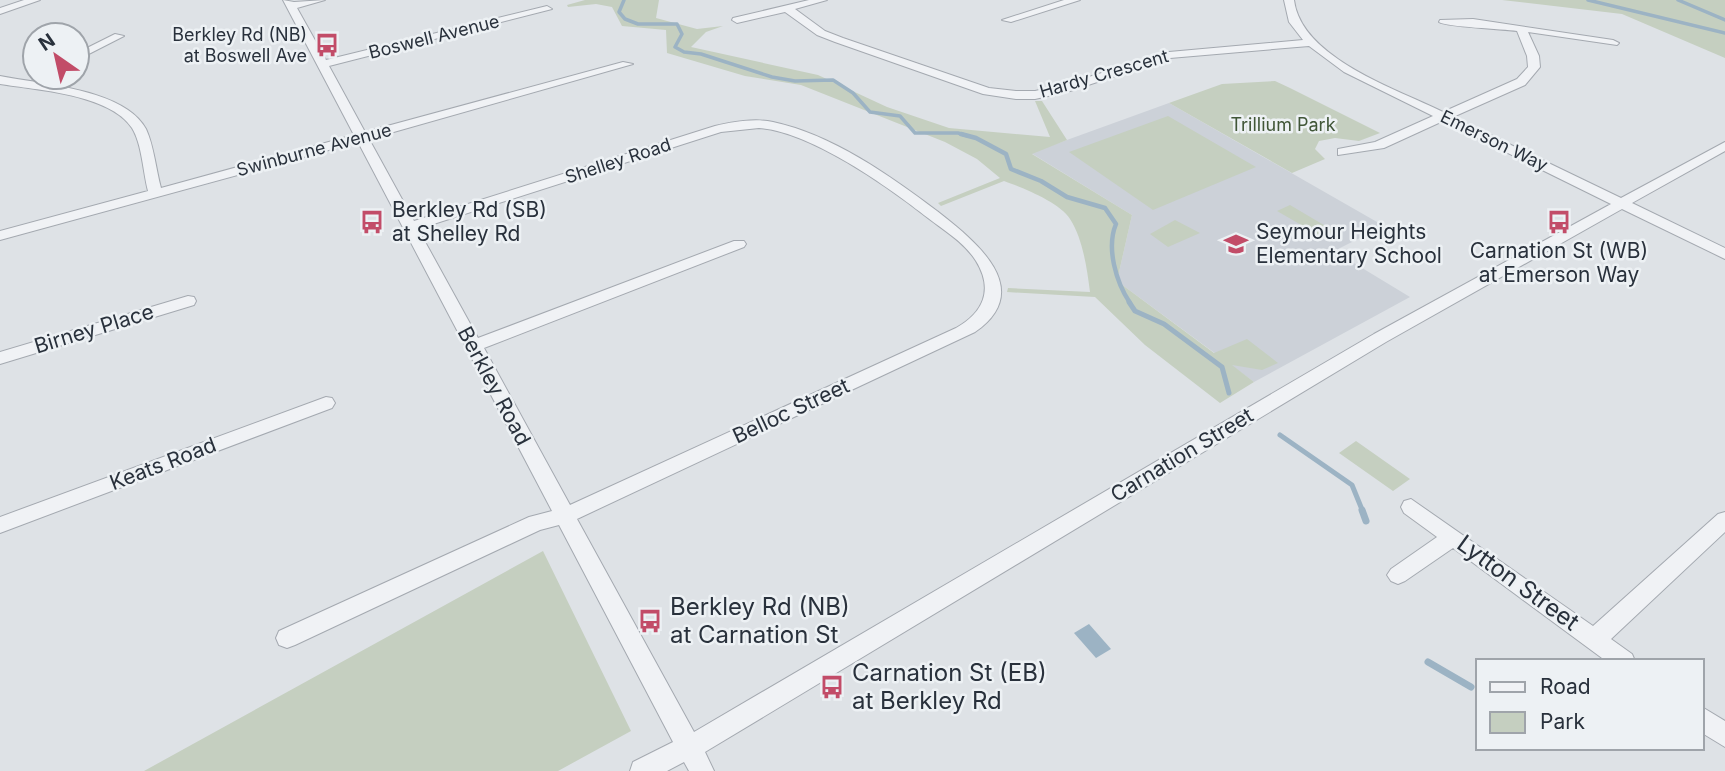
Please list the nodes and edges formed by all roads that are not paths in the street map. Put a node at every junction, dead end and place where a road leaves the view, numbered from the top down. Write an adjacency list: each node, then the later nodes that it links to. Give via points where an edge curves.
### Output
1 (34, 0): 9 (street)
2 (320, 0): 6 (street)
3 (822, 0): 8 (street)
4 (1075, 0): 11 (street)
5 (1289, 0): 15 (street, Emerson Way, via 1292,17)
6 (289, 3): 18 (street, Berkley Road)
7 (547, 9): 18 (street, Boswell Avenue)
8 (788, 9): 10 (street); 15 (street, Hardy Crescent, via 839,40 987,91 1016,95 1058,90 1193,50)
9 (0, 11)
10 (737, 20)
11 (1007, 20)
12 (1444, 22): 13 (street)
13 (1521, 28): 16 (street); 23 (street, via 1533,56 1534,67 1528,76)
14 (119, 36): 17 (street)
15 (1311, 43): 23 (street, Emerson Way, via 1348,70)
16 (1613, 43)
17 (91, 50)
18 (322, 64): 25 (street, Berkley Road)
19 (627, 64): 25 (street, Swinburne Avenue)
20 (0, 80): 21 (street)
21 (21, 85)
22 (51, 91): 28 (street, via 103,102 132,118 140,130)
23 (1443, 117): 27 (street, via 1379,145); 29 (street, Emerson Way)
24 (748, 124): 30 (street, Shelley Road, via 719,129); 39 (street, Belloc Street, via 783,129 862,163 894,184 984,260 991,274 992,302 987,314 962,332)
25 (360, 137): 28 (street, Swinburne Avenue); 30 (street, Berkley Road)
26 (1725, 146): 29 (street, Carnation Street)
27 (1343, 152)
28 (155, 193): 31 (street, Swinburne Avenue)
29 (1620, 202): 33 (street, Emerson Way); 49 (street, Carnation Street, via 1358,351)
30 (409, 227): 35 (street, Berkley Road)
31 (0, 236)
32 (739, 244): 35 (street)
33 (1725, 254)
34 (188, 301): 36 (street, Birney Place)
35 (473, 346): 39 (street, Berkley Road)
36 (0, 358)
37 (326, 403): 41 (street, Keats Road)
38 (1410, 508): 42 (street, Lytton Street)
39 (564, 516): 44 (street, Belloc Street, via 536,523); 49 (street, Berkley Road)
40 (1725, 520): 45 (street)
41 (0, 524)
42 (1453, 537): 43 (street); 45 (street, Lytton Street)
43 (1398, 575)
44 (287, 638)
45 (1595, 639): 46 (street, Lytton Street)
46 (1621, 659)
47 (1704, 719): 48 (street)
48 (1725, 735)
49 (690, 747): 50 (street, Carnation Street); 51 (street, Berkley Road)
50 (642, 771)
51 (702, 771)

